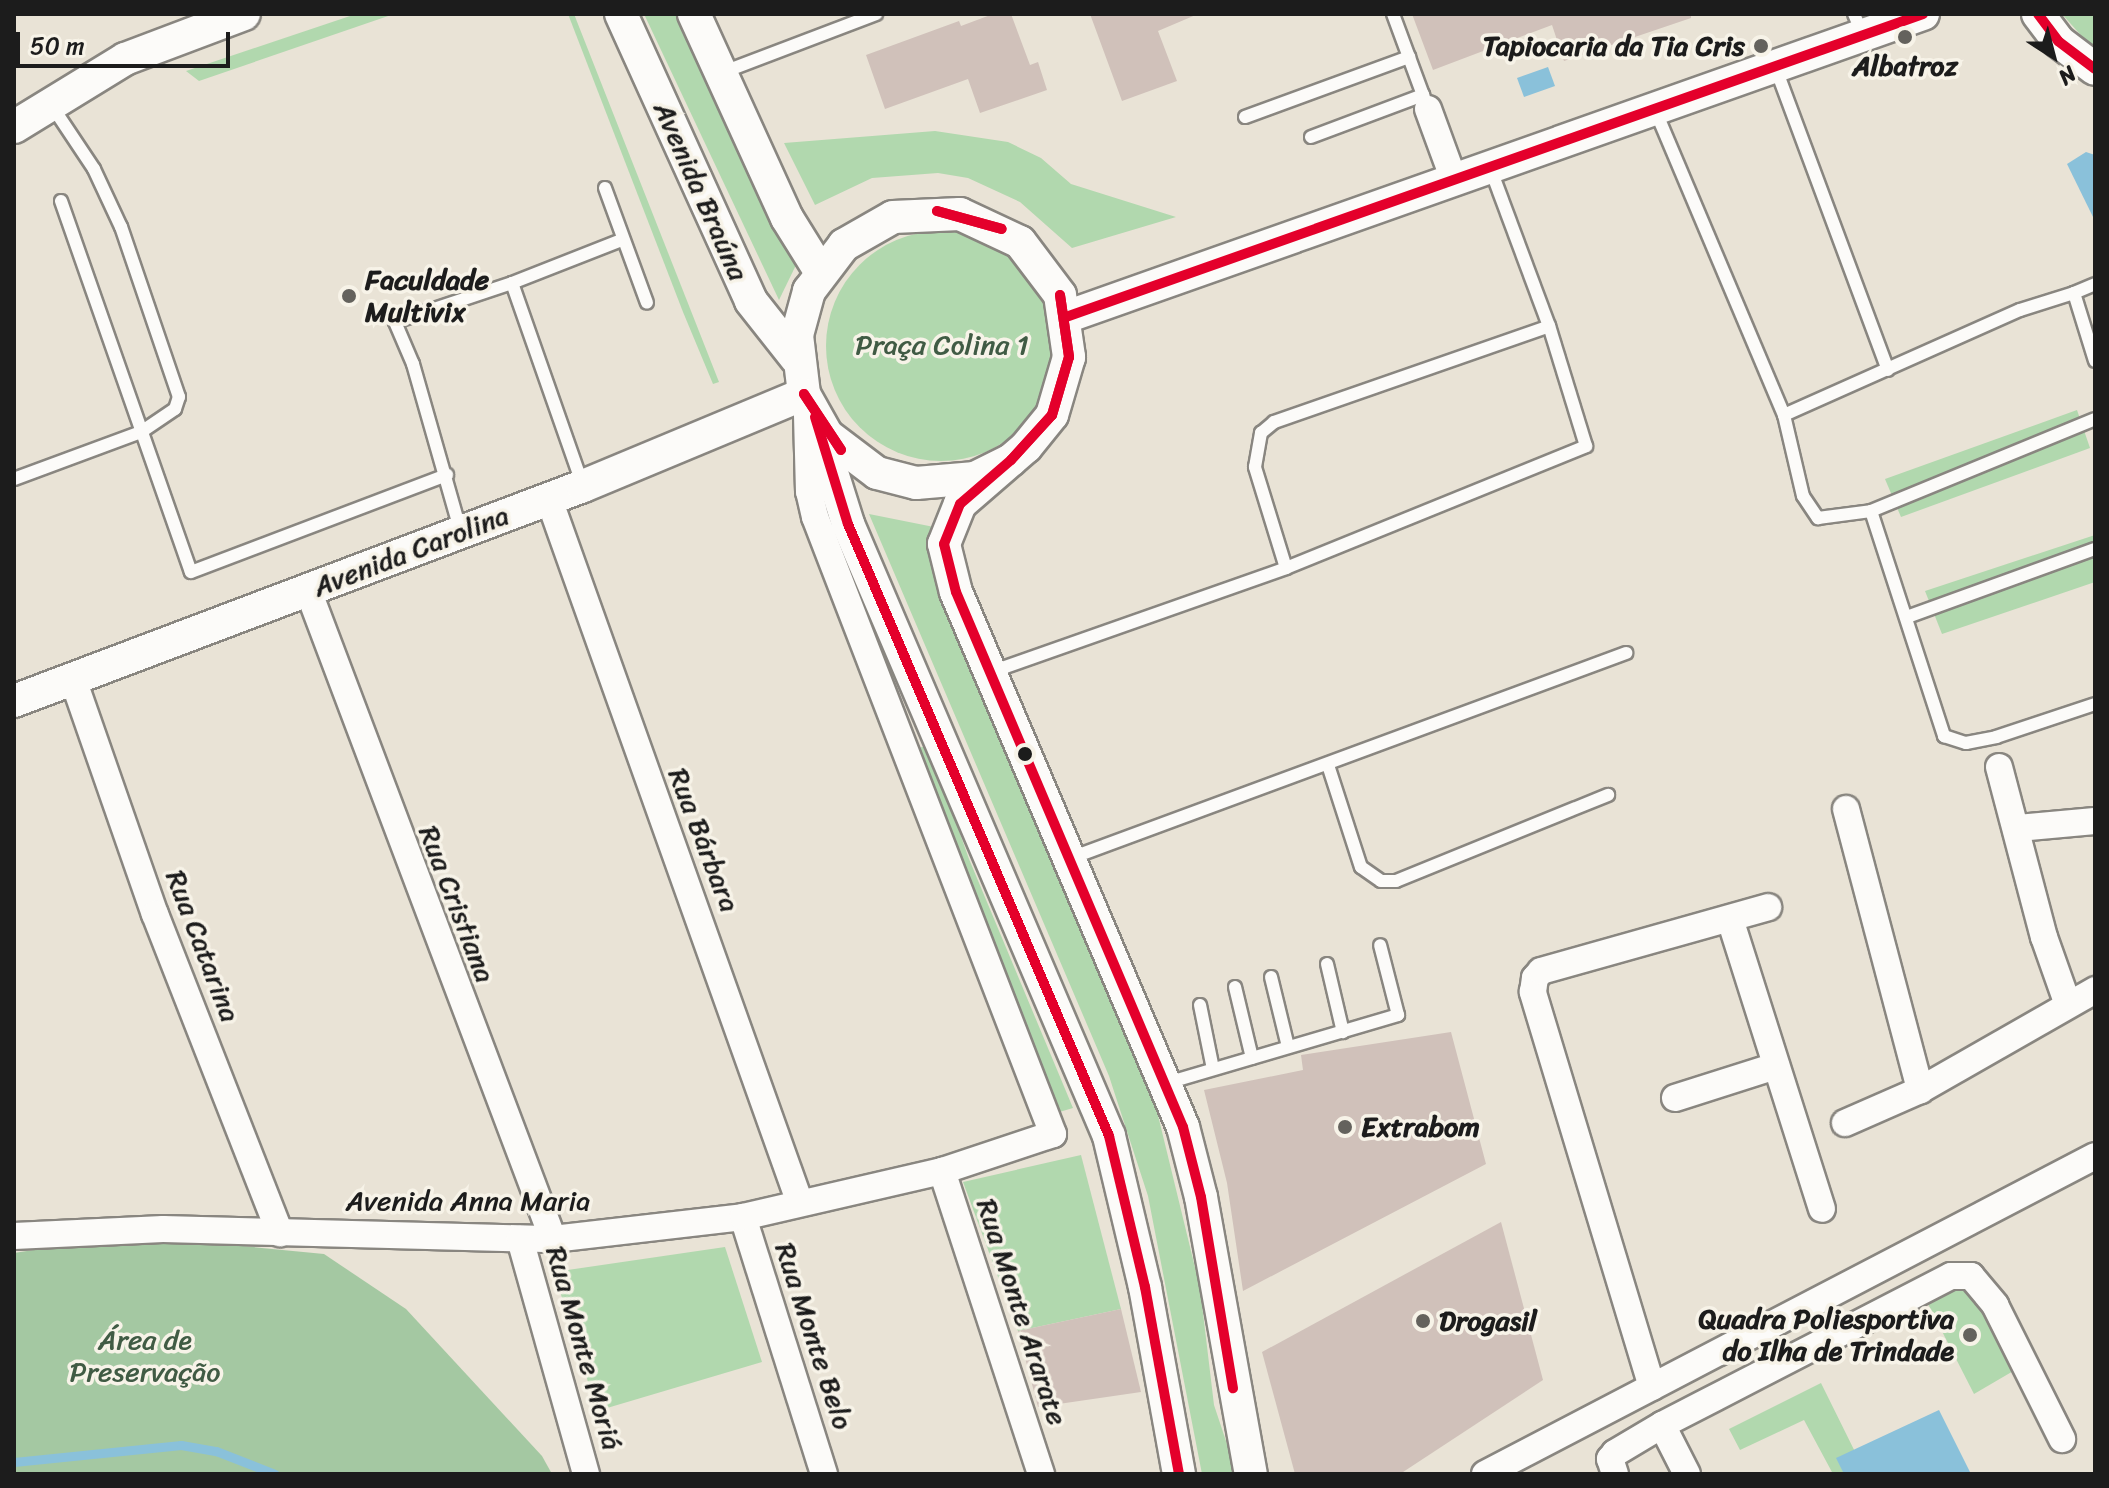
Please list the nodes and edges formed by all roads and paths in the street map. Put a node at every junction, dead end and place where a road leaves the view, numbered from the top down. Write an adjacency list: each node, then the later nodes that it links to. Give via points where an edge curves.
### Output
1 (244, 14): 13 (street, via 125,59)
2 (621, 14): 31 (street, Avenida Braúna, via 751,301)
3 (694, 14): 12 (street)
4 (876, 14): 12 (lane)
5 (1393, 14): 9 (lane)
6 (1923, 14): 8 (street)
7 (2038, 14): 11 (street, via 2058,41)
8 (1859, 24): 10 (street)
9 (1409, 57): 14 (lane); 16 (lane)
10 (1775, 66): 15 (street); 33 (lane)
11 (2095, 69)
12 (718, 74): 24 (street, via 787,218)
13 (49, 102): 17 (street); 37 (lane, via 105,190 176,382 175,409)
14 (1426, 102): 18 (lane); 20 (street)
15 (1654, 109): 19 (street); 35 (lane)
16 (1245, 117)
17 (14, 127)
18 (1311, 137)
19 (1490, 167): 20 (street); 30 (lane)
20 (1454, 180): 29 (street)
21 (605, 188): 23 (lane)
22 (61, 201): 37 (lane)
23 (622, 240): 25 (lane); 28 (lane)
24 (820, 271): 29 (street, via 844,245 893,217 960,214 1002,229 1036,257); 31 (street, via 801,313)
25 (512, 283): 39 (lane, via 395,322); 41 (lane)
26 (2095, 284): 27 (lane)
27 (2074, 293): 32 (lane); 33 (lane, via 2020,310)
28 (647, 303)
29 (1066, 317): 38 (street, via 1069,357 1060,397 1040,432)
30 (1549, 326): 46 (lane, via 1274,422 1261,433 1255,467); 46 (lane, via 1586,446)
31 (796, 358): 34 (street)
32 (2095, 361)
33 (1888, 370): 35 (lane)
34 (809, 404): 38 (street, via 841,450 897,480 956,482); 41 (street, Avenida Carolina); 80 (street, Avenida Anna Maria, via 809,492 815,517 1053,1134); 94 (street, via 848,524 1109,1136 1145,1287)
35 (1784, 415): 43 (lane, via 1803,496 1818,518)
36 (2095, 419): 43 (lane)
37 (141, 432): 39 (lane, via 191,572); 40 (lane)
38 (1011, 460): 50 (street, via 960,504 944,544 956,592)
39 (447, 475): 44 (lane)
40 (14, 479)
41 (583, 486): 42 (street, Avenida Carolina)
42 (549, 499): 44 (street, Avenida Carolina); 81 (street, Rua Bárbara)
43 (1871, 511): 48 (lane)
44 (461, 532): 47 (street, Avenida Carolina)
45 (2095, 549): 48 (lane)
46 (1286, 568): 50 (lane)
47 (308, 590): 51 (street, Avenida Carolina); 87 (street, Rua Cristiana)
48 (1907, 617): 53 (lane, via 1944,736 1966,743 1996,737)
49 (1626, 653): 54 (lane)
50 (991, 672): 60 (street)
51 (73, 679): 52 (street, Avenida Carolina); 84 (street, Rua Catarina, via 155,914)
52 (14, 701)
53 (2095, 704)
54 (1328, 765): 56 (lane, via 1361,867 1381,881 1396,881); 60 (lane)
55 (1999, 767): 59 (street)
56 (1608, 795)
57 (1846, 809): 76 (street)
58 (2095, 821): 59 (street)
59 (2018, 828): 68 (street, via 2044,937)
60 (1071, 858): 75 (street)
61 (1768, 907): 62 (street)
62 (1730, 919): 73 (street); 88 (street, via 1541,971 1535,978 1533,992)
63 (1380, 945): 70 (lane, via 1398,1015)
64 (1327, 964): 70 (lane)
65 (1271, 977): 71 (lane)
66 (1235, 987): 72 (lane)
67 (2095, 990): 68 (street)
68 (2067, 1002): 76 (street)
69 (1200, 1005): 74 (lane)
70 (1343, 1032): 71 (lane)
71 (1288, 1047): 72 (lane)
72 (1252, 1058): 74 (lane)
73 (1776, 1066): 77 (street); 82 (street)
74 (1213, 1069): 75 (lane)
75 (1167, 1083): 95 (street, via 1201,1197)
76 (1920, 1090): 78 (street)
77 (1675, 1098)
78 (1845, 1123)
79 (2095, 1156): 88 (street)
80 (942, 1171): 81 (street, Avenida Anna Maria); 93 (street, Rua Monte Ararate)
81 (800, 1203): 83 (street, Avenida Anna Maria)
82 (1822, 1209)
83 (743, 1217): 87 (street, Avenida Anna Maria); 92 (street, Rua Monte Belo)
84 (280, 1233): 85 (street, Avenida Anna Maria, via 163,1229); 86 (street, Avenida Anna Maria)
85 (14, 1236)
86 (520, 1239): 87 (street, Avenida Anna Maria); 91 (street, Rua Monte Moriá)
87 (553, 1239)
88 (1652, 1387): 96 (street)
89 (1662, 1425): 90 (street, via 1951,1276 1971,1276 1995,1305); 97 (street, via 1615,1453 1610,1459); 98 (street)
90 (2062, 1439)
91 (586, 1474)
92 (824, 1474)
93 (1041, 1474)
94 (1179, 1474)
95 (1251, 1474)
96 (1485, 1474)
97 (1615, 1474)
98 (1687, 1474)

